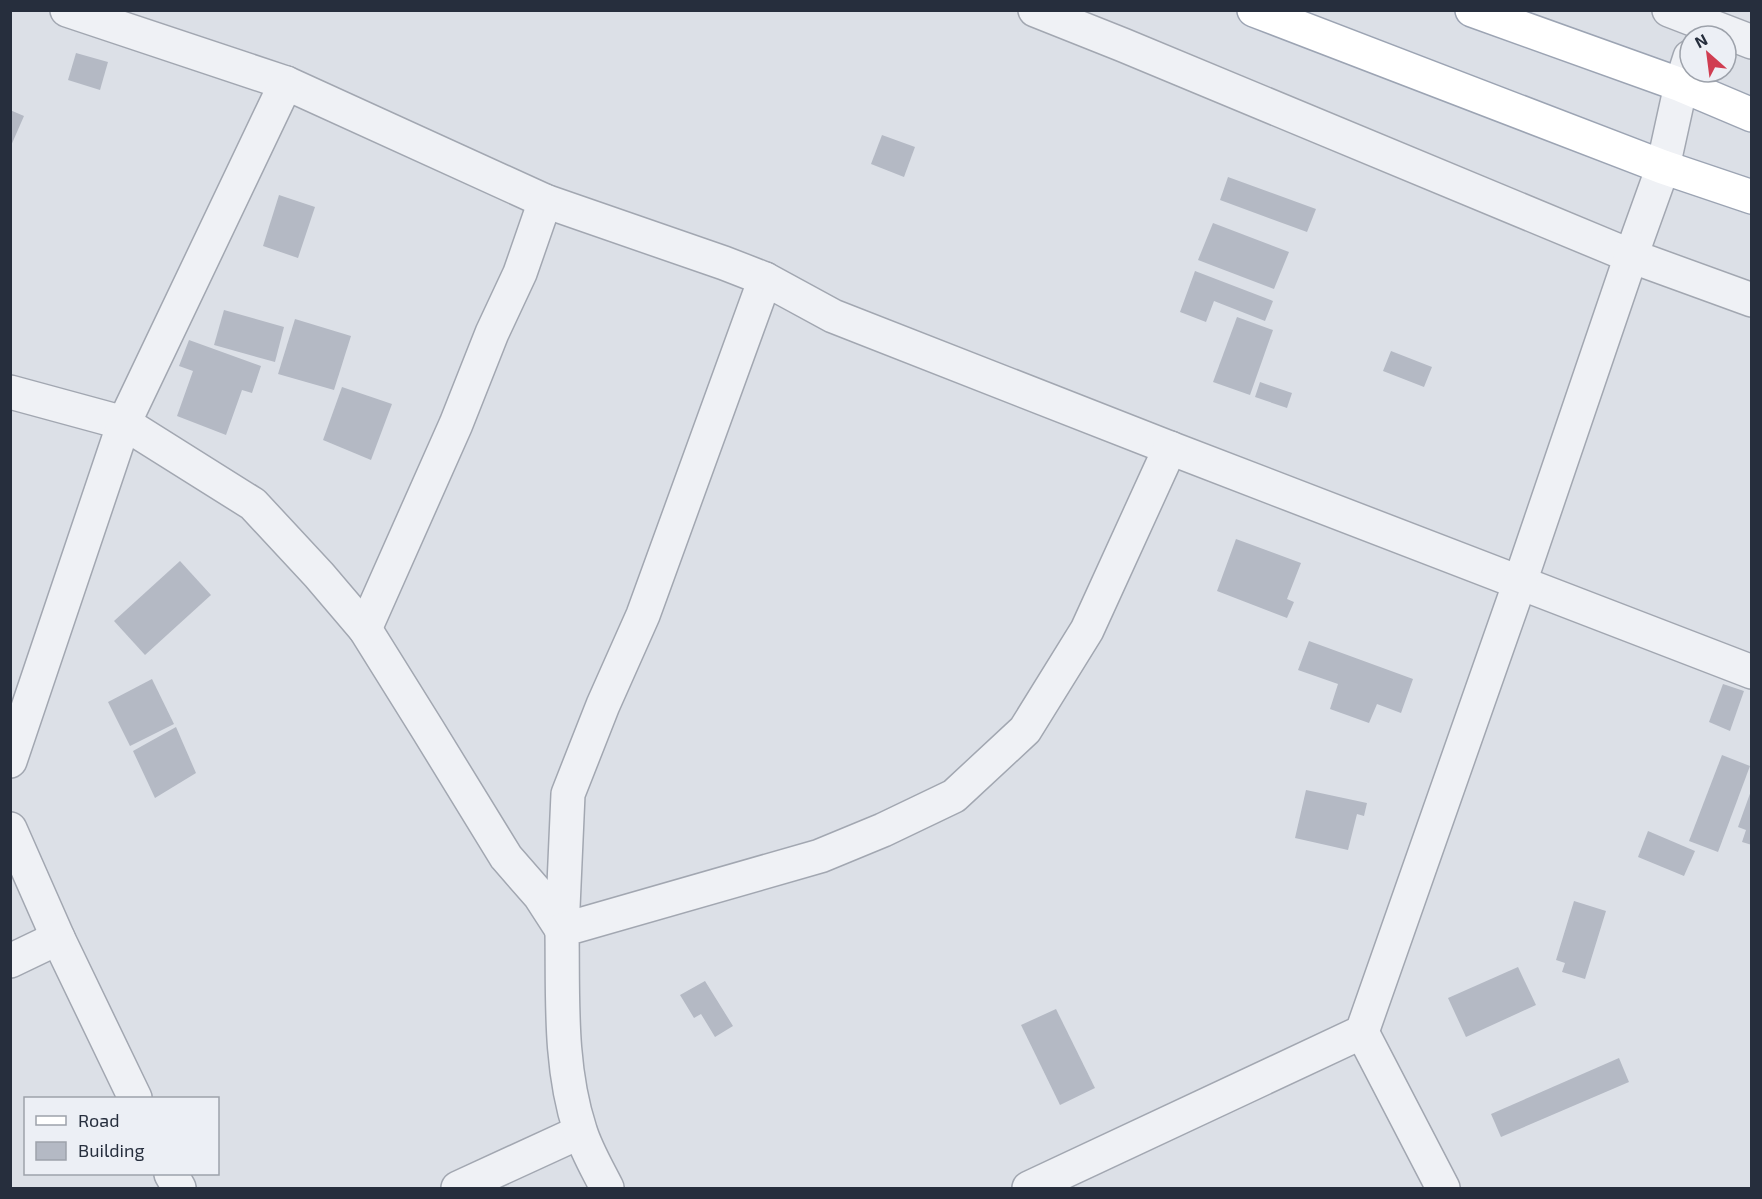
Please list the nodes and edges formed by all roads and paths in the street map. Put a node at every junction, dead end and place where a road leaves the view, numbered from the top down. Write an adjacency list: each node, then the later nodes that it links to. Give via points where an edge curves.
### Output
1 (68, 10): 9 (street)
2 (1035, 10): 16 (street)
3 (1254, 10): 13 (main road)
4 (1472, 10): 8 (main road)
5 (1669, 10): 6 (street)
6 (1700, 23): 7 (street)
7 (1752, 42)
8 (1678, 69)
9 (286, 83): 15 (street); 20 (street)
10 (1683, 84): 13 (street)
11 (1706, 84): 12 (main road)
12 (1752, 114)
13 (1663, 167): 14 (main road); 16 (street)
14 (1752, 197)
15 (545, 201): 17 (street); 23 (street, via 520,273)
16 (1631, 256): 18 (street); 22 (street)
17 (765, 279): 21 (street, via 833,316); 27 (street, via 643,615 568,794)
18 (1752, 300)
19 (10, 392): 20 (street)
20 (124, 423): 23 (street, via 253,504); 25 (street)
21 (1170, 448): 22 (street); 27 (street, via 1087,630 1025,730 954,796 820,856)
22 (1520, 582): 24 (street); 30 (street)
23 (365, 629): 27 (street, via 506,857 540,896)
24 (1752, 672)
25 (10, 761)
26 (10, 829): 28 (street)
27 (562, 930): 32 (street, via 566,1078)
28 (58, 938): 29 (street); 31 (street)
29 (10, 961)
30 (1362, 1032): 35 (street); 36 (street)
31 (135, 1097)
32 (580, 1132): 33 (street); 34 (street)
33 (458, 1188)
34 (607, 1188)
35 (1029, 1188)
36 (1443, 1188)

